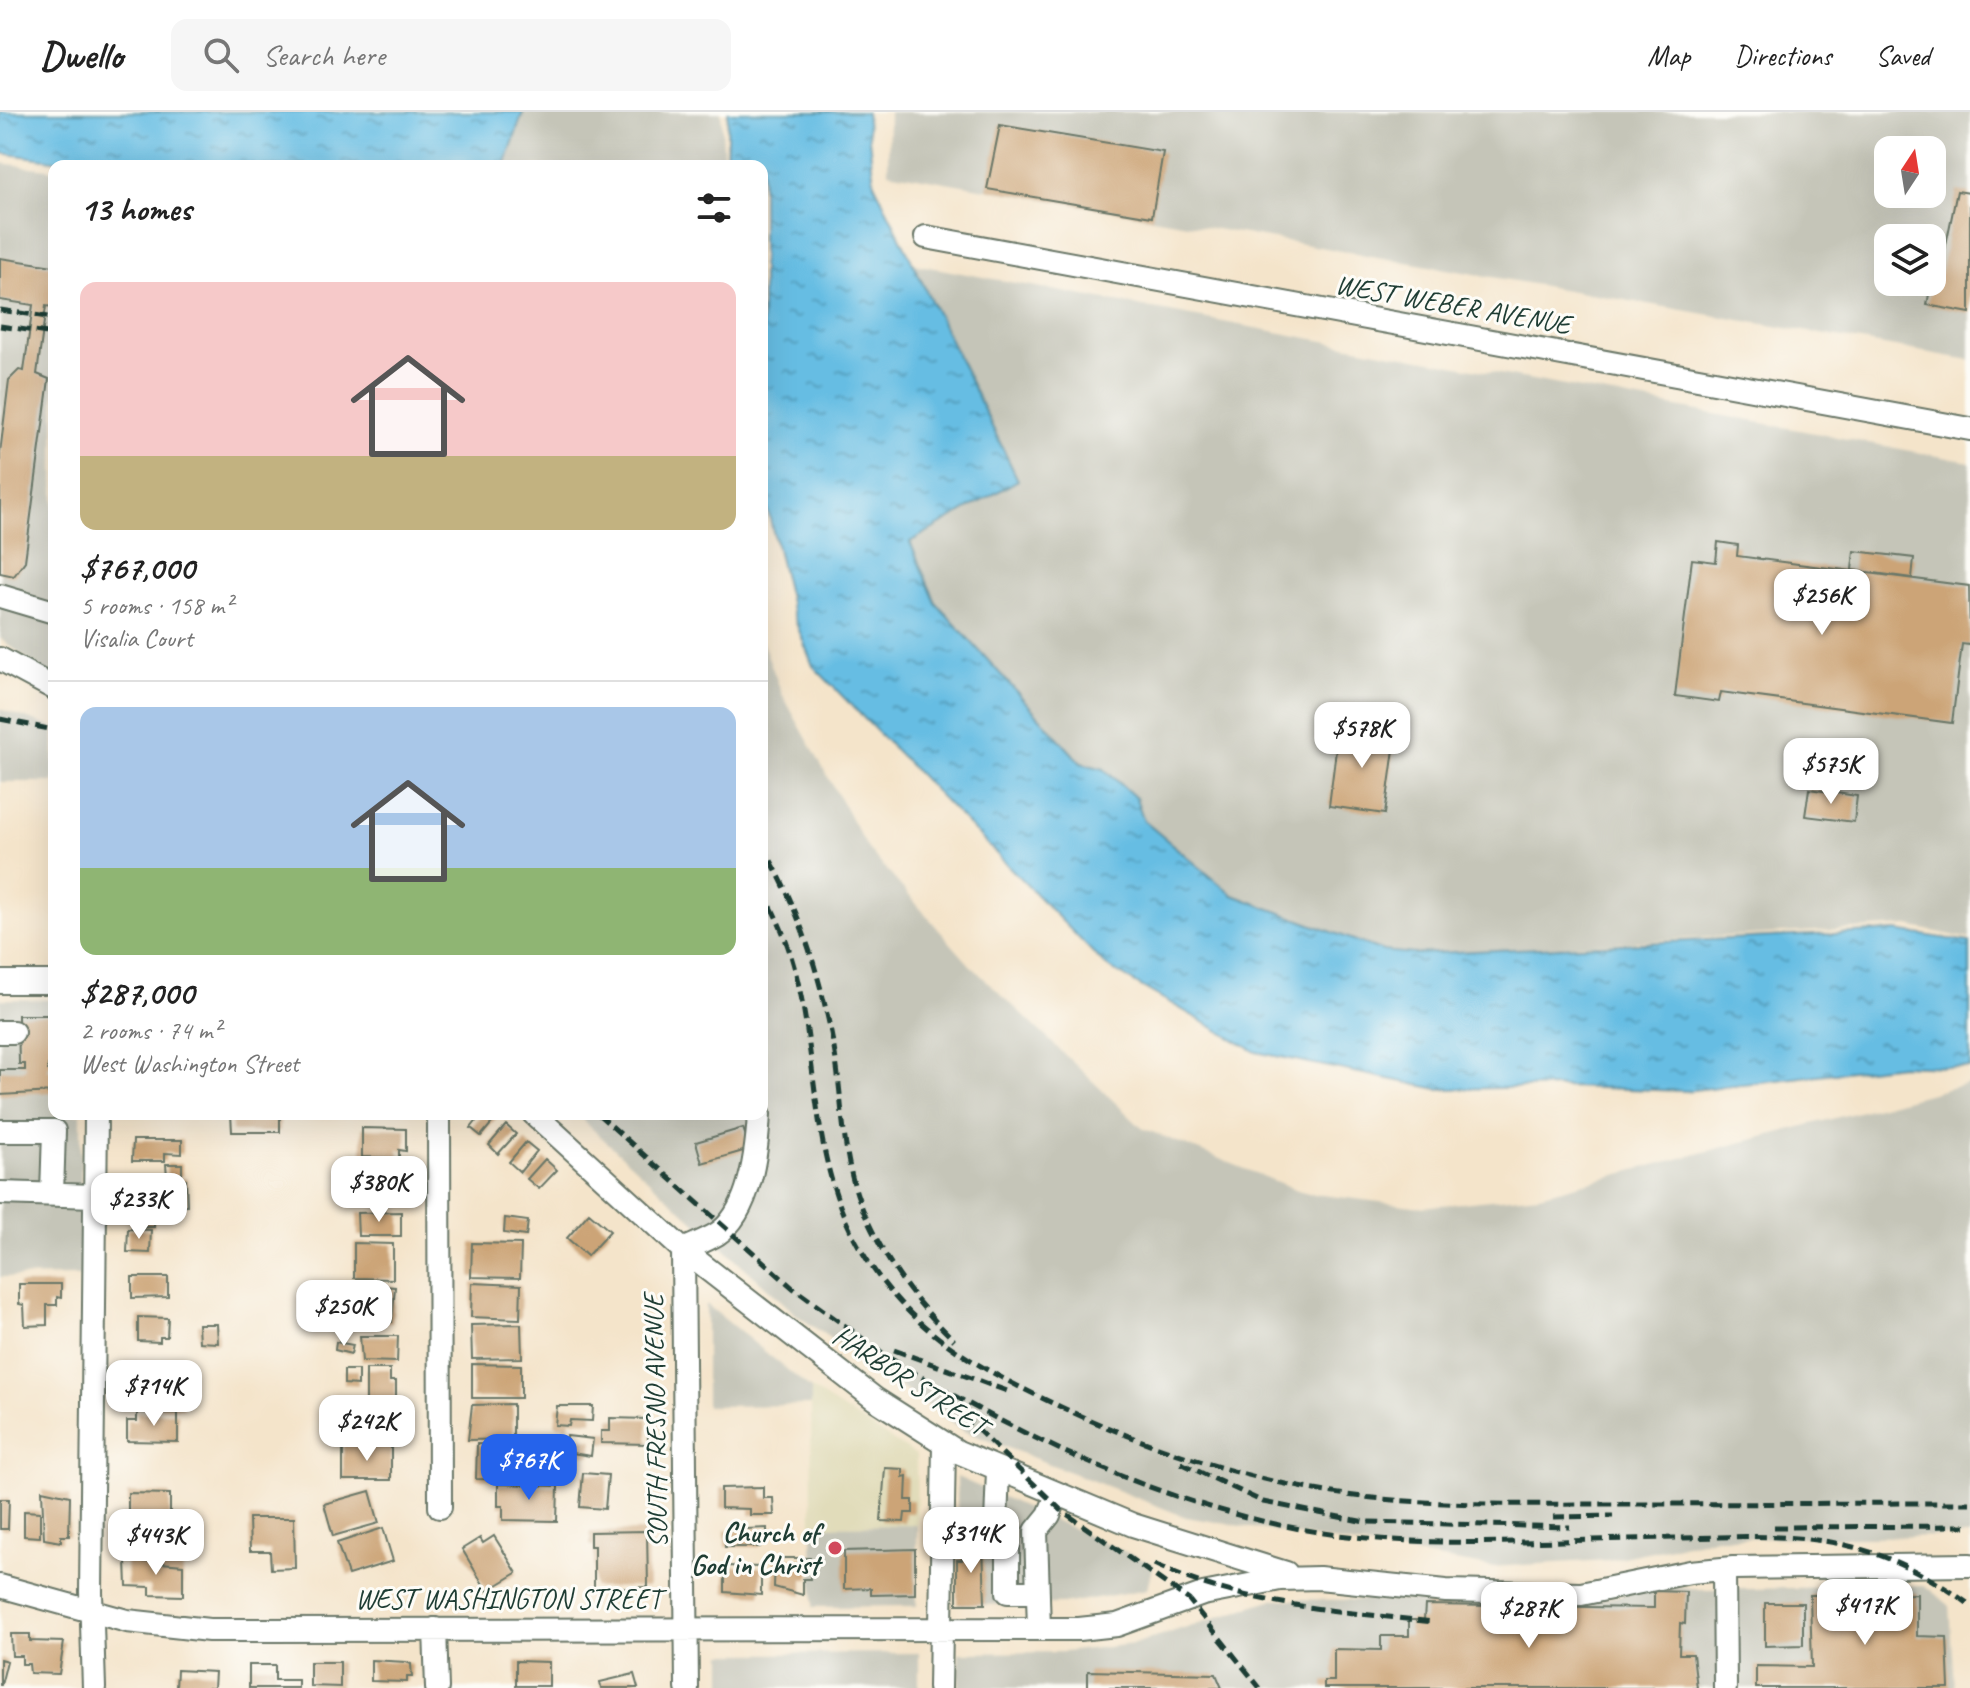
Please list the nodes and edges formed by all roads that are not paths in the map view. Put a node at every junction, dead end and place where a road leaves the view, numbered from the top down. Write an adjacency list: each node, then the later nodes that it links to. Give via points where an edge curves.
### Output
1 (926, 237): 2 (street, WEST WEBER AVENUE)
2 (1970, 429)
3 (0, 596): 4 (street)
4 (48, 610)
5 (0, 659): 6 (street)
6 (48, 685)
7 (0, 982): 8 (street)
8 (48, 982)
9 (96, 1120): 16 (street)
10 (439, 1120): 21 (street)
11 (541, 1120): 17 (street, HARBOR STREET)
12 (759, 1120): 17 (street, via 756,1160 742,1201 720,1233)
13 (0, 1131): 15 (street, via 54,1131)
14 (0, 1193): 15 (street)
15 (52, 1194): 16 (street)
16 (95, 1196): 27 (street)
17 (683, 1250): 18 (street, HARBOR STREET, via 875,1399); 28 (street, SOUTH FRESNO AVENUE)
18 (944, 1443): 19 (street, HARBOR STREET); 30 (street)
19 (998, 1470): 20 (street, HARBOR STREET); 26 (street, via 996,1523 1008,1535 1008,1592)
20 (1057, 1495): 24 (street, HARBOR STREET, via 1272,1570); 26 (street, via 1036,1531)
21 (440, 1507)
22 (1970, 1565): 23 (street, WEST WASHINGTON STREET)
23 (1724, 1569): 24 (street, WEST WASHINGTON STREET, via 1567,1594 1446,1591); 36 (street)
24 (1319, 1578): 31 (street, WEST WASHINGTON STREET, via 1242,1584 1117,1625)
25 (0, 1586): 27 (street, WEST WASHINGTON STREET)
26 (1037, 1592): 31 (street)
27 (92, 1611): 29 (street, WEST WASHINGTON STREET, via 127,1621 209,1630); 32 (street)
28 (687, 1628): 29 (street, WEST WASHINGTON STREET); 30 (street, WEST WASHINGTON STREET); 34 (street, SOUTH FRESNO AVENUE)
29 (435, 1629): 33 (street)
30 (940, 1629): 31 (street, WEST WASHINGTON STREET); 35 (street)
31 (1039, 1629)
32 (94, 1688)
33 (437, 1688)
34 (687, 1688)
35 (940, 1688)
36 (1725, 1688)

